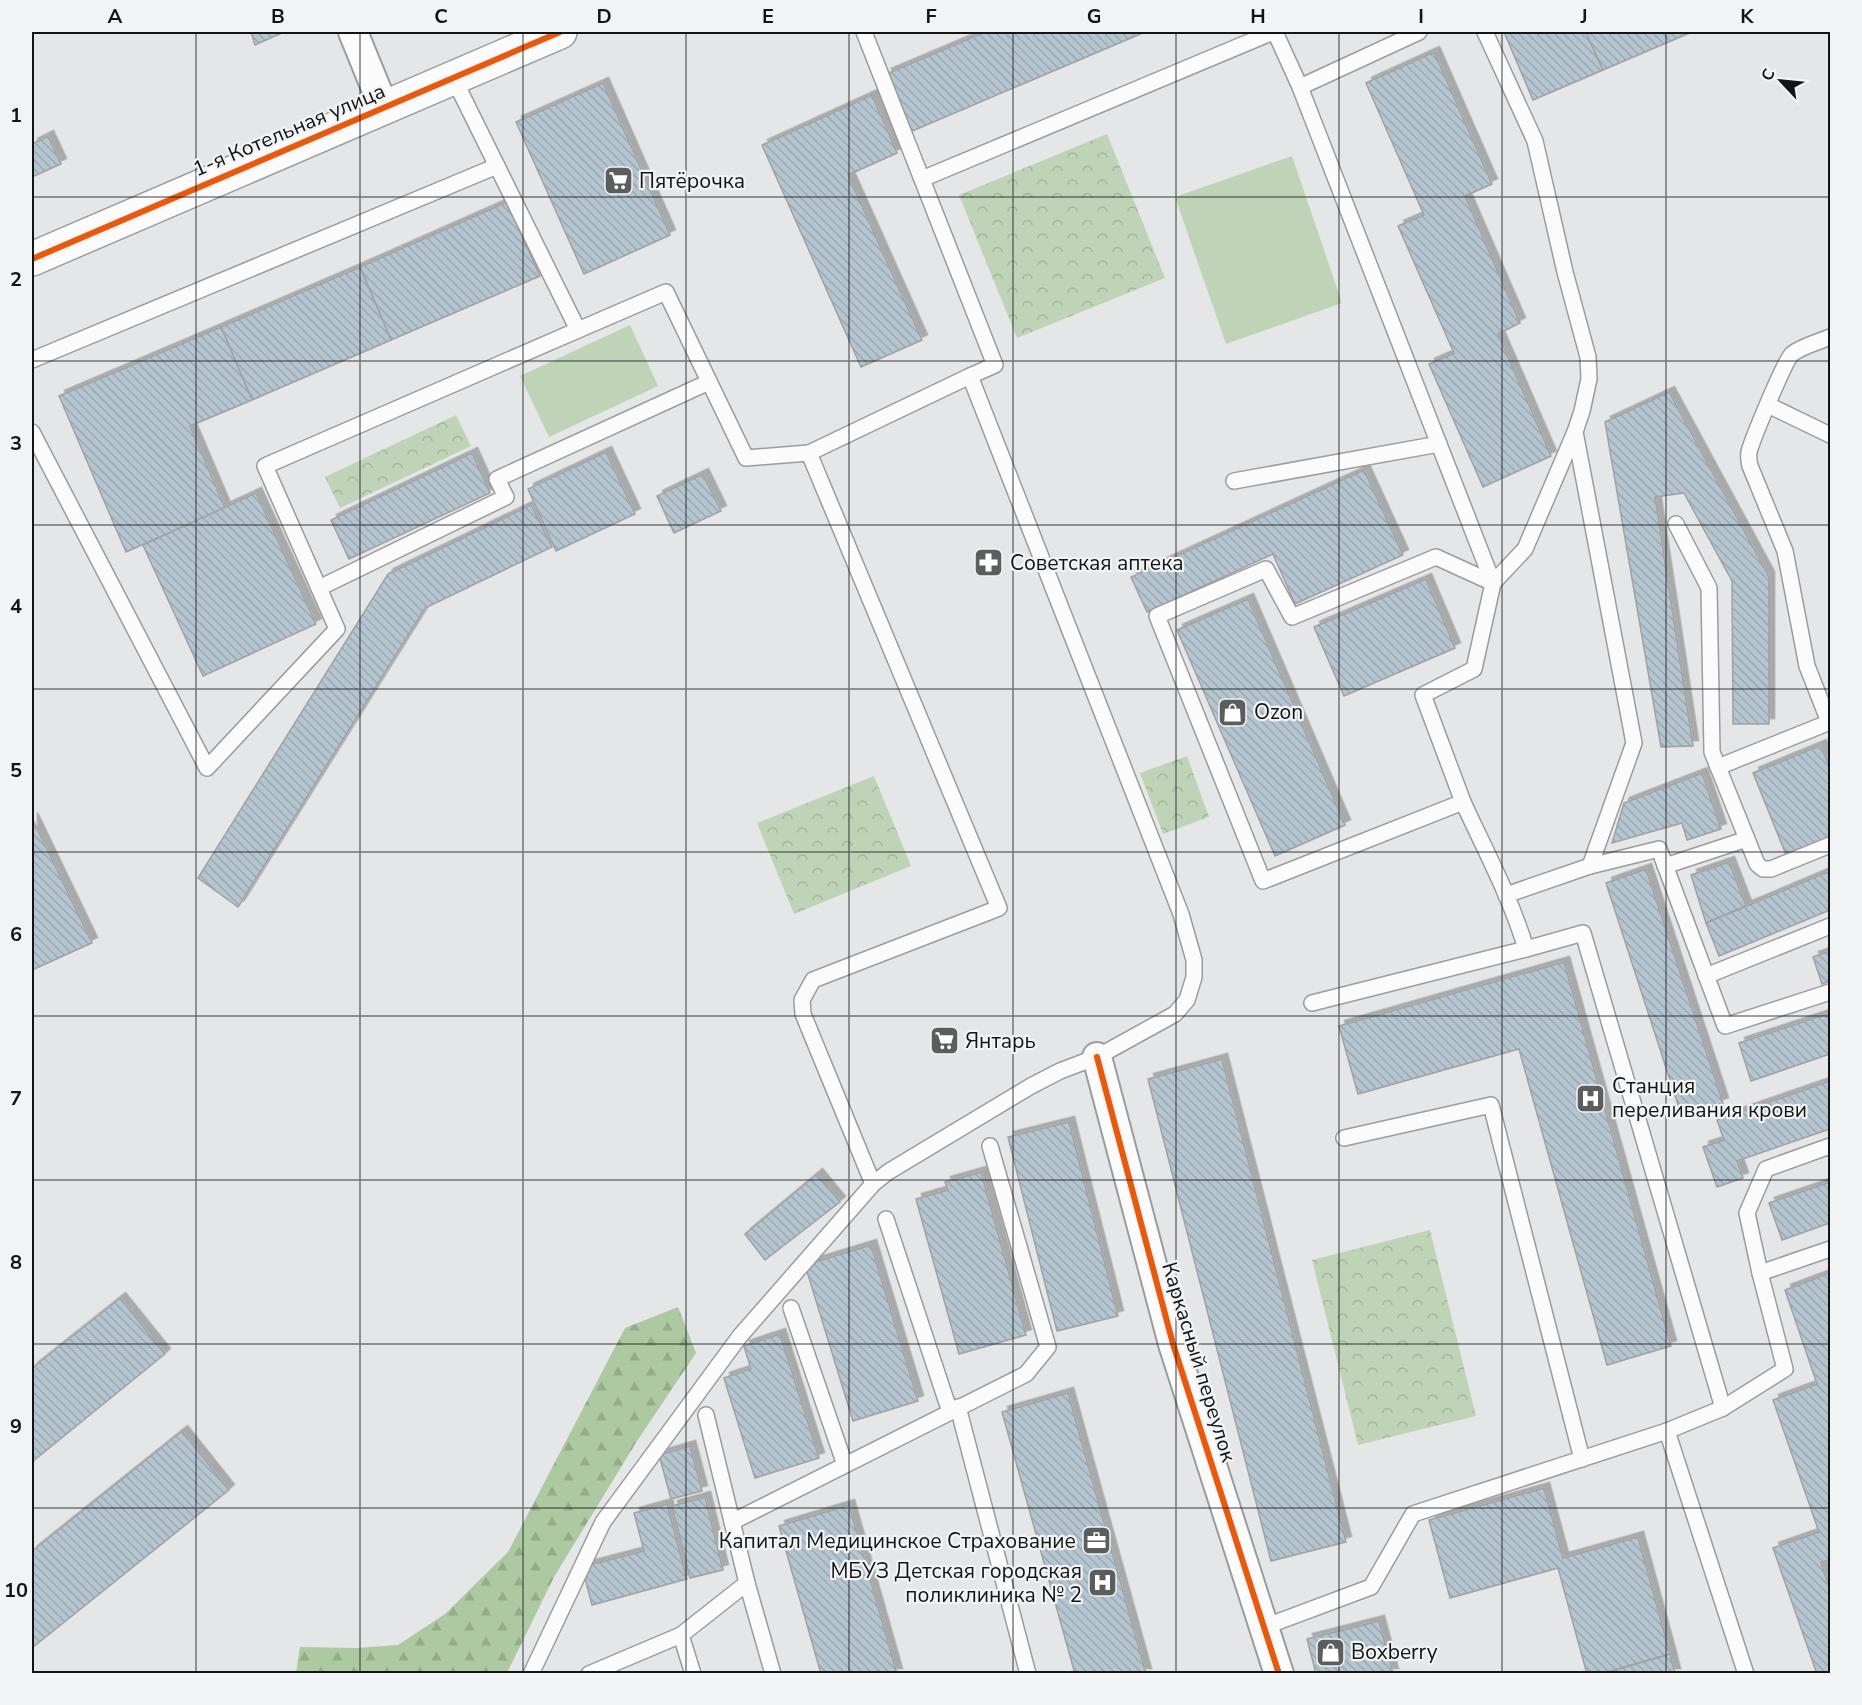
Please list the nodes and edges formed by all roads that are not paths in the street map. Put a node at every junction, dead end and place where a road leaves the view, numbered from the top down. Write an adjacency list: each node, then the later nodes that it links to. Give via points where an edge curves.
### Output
1 (353, 32): 9 (street)
2 (560, 32): 7 (street, 1-я Котельная улица)
3 (864, 32): 11 (lane)
4 (1274, 32): 8 (lane); 11 (lane)
5 (1419, 32): 8 (lane)
6 (1485, 32): 20 (lane, via 1534,141 1588,357 1589,379)
7 (453, 77): 9 (street, 1-я Котельная улица); 10 (lane)
8 (1300, 87): 22 (lane)
9 (384, 108): 12 (street, 1-я Котельная улица)
10 (497, 166): 13 (lane); 15 (lane)
11 (922, 179): 16 (lane, via 995,365)
12 (32, 260)
13 (578, 330): 17 (lane, via 666,292); 27 (lane, via 264,466)
14 (1830, 337): 18 (lane, via 1791,355)
15 (32, 360)
16 (970, 376): 23 (lane); 41 (lane, via 1181,914 1194,960 1187,1000 1175,1014)
17 (709, 382): 23 (lane, via 746,458); 27 (lane, via 497,479 506,497)
18 (1768, 405): 21 (lane); 28 (lane, via 1748,456 1785,551 1807,666)
19 (32, 432): 27 (lane, via 207,768 337,629)
20 (1575, 432): 26 (lane, via 1525,549); 33 (lane, via 1634,743)
21 (1830, 435)
22 (1439, 444): 24 (lane); 26 (lane)
23 (809, 453): 45 (lane, via 999,908 813,980 802,1000 803,1014)
24 (1234, 481)
25 (1676, 524): 29 (lane, via 1709,588 1712,752)
26 (1494, 583): 30 (lane, via 1474,669 1423,695); 30 (lane, via 1436,557 1292,617 1266,569 1157,616 1263,881)
27 (319, 588)
28 (1830, 722): 29 (lane)
29 (1718, 767): 31 (lane)
30 (1463, 802): 35 (lane)
31 (1747, 839): 32 (lane, via 1763,869); 34 (lane)
32 (1830, 845)
33 (1590, 866): 34 (lane, via 1659,849); 35 (lane)
34 (1665, 866): 38 (lane)
35 (1506, 895): 37 (lane)
36 (1830, 926): 38 (lane)
37 (1526, 949): 40 (lane); 50 (lane, via 1583,933)
38 (1706, 976): 39 (lane, via 1725,1026)
39 (1830, 992)
40 (1312, 1003)
41 (1097, 1057): 45 (lane, via 1031,1086); 58 (street, Каркасный переулок, via 1173,1344)
42 (1344, 1138): 54 (lane, via 1491,1105)
43 (990, 1146): 51 (lane, via 1047,1347 1026,1374)
44 (1830, 1146): 48 (lane, via 1766,1169 1747,1213)
45 (873, 1184): 60 (lane, via 740,1336 603,1522)
46 (886, 1219): 51 (lane)
47 (1830, 1249): 48 (lane)
48 (1760, 1273): 50 (lane, via 1785,1369)
49 (791, 1308): 55 (lane)
50 (1723, 1408): 53 (lane)
51 (954, 1410): 55 (lane); 64 (lane)
52 (706, 1415): 56 (lane)
53 (1667, 1431): 54 (lane); 66 (lane)
54 (1582, 1459): 58 (lane, via 1413,1514 1371,1587)
55 (845, 1465): 56 (lane)
56 (732, 1522): 57 (lane)
57 (747, 1583): 59 (lane); 63 (lane)
58 (1264, 1627): 65 (street, Каркасный переулок)
59 (681, 1635): 61 (lane); 62 (lane)
60 (531, 1674)
61 (590, 1674)
62 (693, 1674)
63 (773, 1674)
64 (1028, 1674)
65 (1279, 1674)
66 (1746, 1674)

